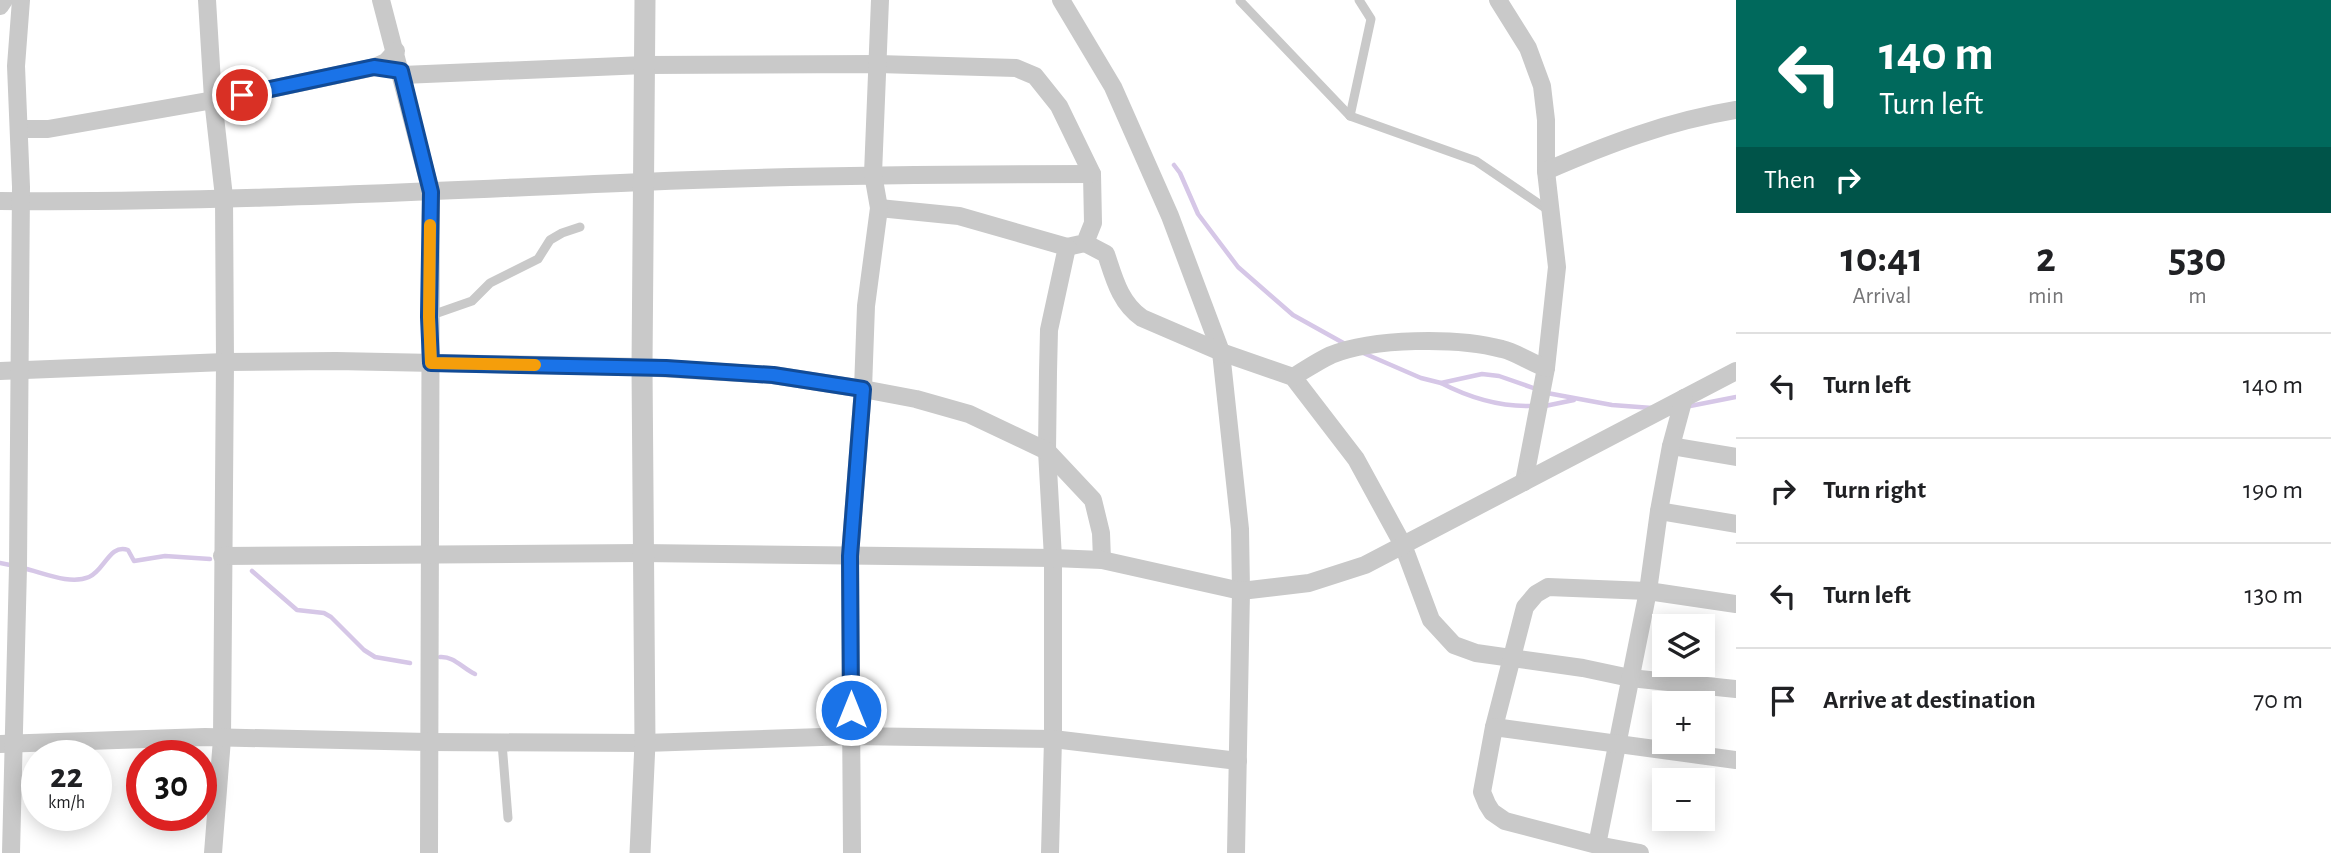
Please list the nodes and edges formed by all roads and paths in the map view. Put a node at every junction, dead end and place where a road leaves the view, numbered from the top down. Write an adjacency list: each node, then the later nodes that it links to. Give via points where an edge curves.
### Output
1 (4, 0): 11 (street)
2 (21, 0): 20 (street, via 16,65)
3 (207, 0): 17 (street)
4 (382, 0): 12 (street)
5 (645, 0): 14 (street)
6 (880, 0): 13 (street)
7 (1061, 0): 35 (street, via 1113,87 1170,216)
8 (1359, 0): 19 (lane, via 1371,19)
9 (1498, 0): 21 (street, via 1528,48 1542,86)
10 (1240, 1): 19 (lane)
11 (0, 6)
12 (396, 51): 15 (street); 16 (street)
13 (878, 64): 14 (street); 22 (street); 23 (street, via 1016,68 1035,76 1059,106)
14 (645, 65): 16 (street); 24 (street)
15 (374, 67): 16 (street); 17 (street)
16 (401, 73): 25 (street)
17 (213, 99): 20 (street, via 48,129); 26 (street)
18 (1736, 110): 21 (street, via 1662,125)
19 (1350, 116): 30 (lane, via 1476,161)
20 (19, 129): 28 (street)
21 (1546, 171): 30 (street)
22 (873, 174): 23 (street); 24 (street); 29 (street)
23 (1093, 174): 32 (street, via 1093,223)
24 (644, 182): 25 (street); 38 (street)
25 (431, 192): 26 (street); 34 (street)
26 (224, 197): 28 (street); 36 (street)
27 (0, 201): 28 (street)
28 (19, 201): 41 (street)
29 (879, 208): 33 (street, via 958,216); 44 (street, via 866,306)
30 (1552, 212): 39 (street, via 1557,267)
31 (580, 228): 34 (lane, via 550,240 538,259 490,283 472,301)
32 (1085, 243): 33 (street); 35 (street, via 1106,254 1130,310)
33 (1067, 247): 47 (street, via 1049,330)
34 (429, 317): 37 (street)
35 (1222, 352): 43 (street); 59 (street, via 1240,529)
36 (225, 362): 37 (street); 41 (street); 54 (street)
37 (431, 363): 38 (street); 55 (street)
38 (642, 367): 44 (street, via 773,375); 53 (street)
39 (1546, 368): 43 (street, via 1504,349 1430,341 1360,347 1330,356); 49 (street)
40 (0, 371): 41 (street)
41 (19, 371): 72 (street, via 18,567)
42 (1736, 372): 45 (street)
43 (1293, 377): 52 (street, via 1356,459)
44 (863, 389): 47 (street, via 969,414); 56 (street)
45 (1684, 398): 46 (street); 49 (street)
46 (1671, 446): 48 (street); 50 (street)
47 (1047, 451): 57 (street); 58 (street, via 1093,500)
48 (1736, 457)
49 (1524, 482): 52 (street)
50 (1659, 511): 51 (street); 60 (street)
51 (1736, 524)
52 (1403, 545): 59 (street, via 1365,565 1309,583); 62 (street, via 1431,620 1454,645)
53 (642, 552): 55 (street); 56 (street); 71 (street)
54 (222, 556): 55 (street); 67 (street)
55 (430, 556): 69 (street)
56 (850, 556): 57 (street); 66 (street)
57 (1052, 558): 58 (street); 68 (street)
58 (1102, 560): 59 (street)
59 (1241, 591): 75 (street)
60 (1648, 591): 61 (street); 62 (street, via 1548,587 1525,607); 63 (street)
61 (1736, 604)
62 (1512, 659): 63 (street); 65 (street)
63 (1630, 678): 64 (street); 73 (street)
64 (1736, 689)
65 (1494, 727): 73 (street); 77 (street, via 1482,792 1492,812 1506,821)
66 (851, 736): 68 (street); 71 (street); 82 (street)
67 (222, 739): 69 (street); 72 (street); 79 (street)
68 (1053, 739): 75 (street); 83 (street)
69 (428, 742): 70 (street); 80 (street)
70 (502, 743): 71 (street); 76 (lane)
71 (645, 743): 81 (street)
72 (7, 744): 78 (street)
73 (1619, 745): 74 (street); 77 (street)
74 (1736, 760)
75 (1238, 761): 84 (street)
76 (508, 818)
77 (1597, 845): 85 (street)
78 (11, 853)
79 (213, 853)
80 (429, 853)
81 (640, 853)
82 (852, 853)
83 (1050, 853)
84 (1236, 853)
85 (1640, 853)

